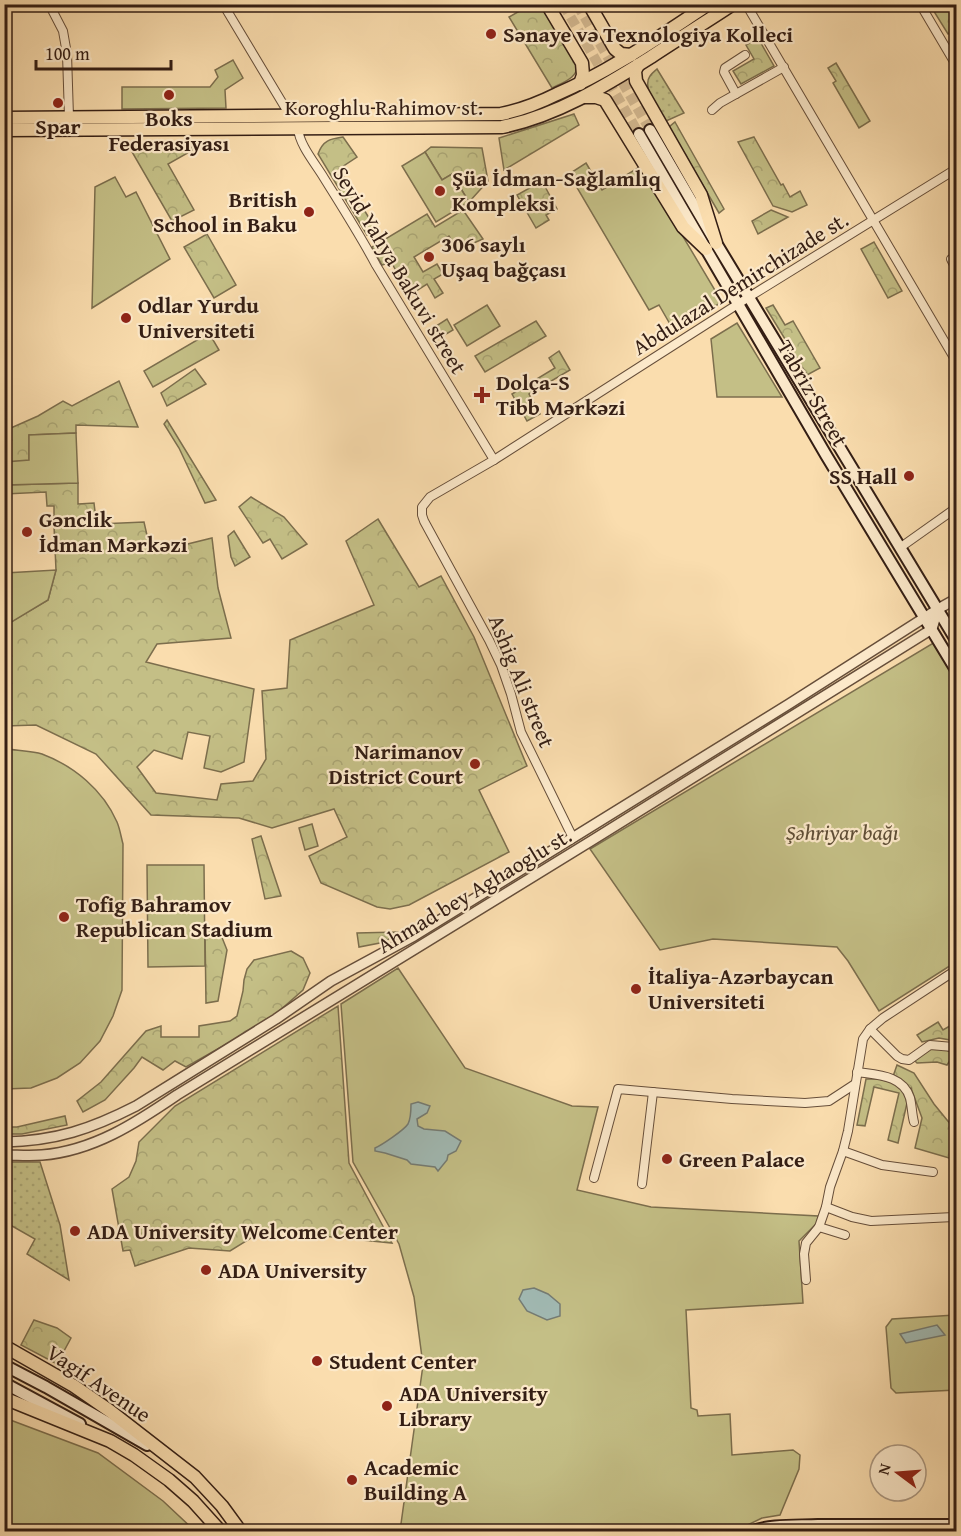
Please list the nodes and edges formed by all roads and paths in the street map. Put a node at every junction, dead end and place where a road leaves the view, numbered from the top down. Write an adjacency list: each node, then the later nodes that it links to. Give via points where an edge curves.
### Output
1 (49, 4): 18 (street, via 63,31)
2 (223, 4): 16 (street)
3 (547, 4): 13 (main road, via 582,63)
4 (589, 4): 10 (main road, via 615,49)
5 (709, 4): 10 (main road, Koroghlu Rahimov st.)
6 (733, 4): 10 (main road, Koroghlu Rahimov st.)
7 (746, 4): 12 (street)
8 (920, 4): 11 (street)
9 (745, 56): 14 (street, via 724,72)
10 (635, 60): 13 (main road, Koroghlu Rahimov st.); 15 (main road, Koroghlu Rahimov st.); 25 (main road, via 636,81 701,195)
11 (957, 65)
12 (783, 67): 14 (street); 24 (street)
13 (580, 84): 16 (main road, Koroghlu Rahimov st., via 534,105 501,114)
14 (736, 94): 17 (street)
15 (584, 98): 20 (main road, Koroghlu Rahimov st., via 502,127); 25 (main road, via 605,100 683,227)
16 (285, 110): 18 (main road, Koroghlu Rahimov st.)
17 (712, 110)
18 (69, 117): 19 (main road, Koroghlu Rahimov st.)
19 (4, 118)
20 (298, 129): 21 (main road, Koroghlu Rahimov st.); 29 (street, Seyid Yahya Bakuvi street, via 309,154)
21 (4, 130)
22 (644, 132): 25 (main road, Tabriz Street)
23 (957, 169): 24 (street, Abdulazal Demirchizade st.)
24 (874, 221): 26 (street, Abdulazal Demirchizade st.); 28 (street)
25 (711, 246): 26 (main road, Tabriz Street); 27 (main road, Tabriz Street)
26 (749, 297): 27 (street, Abdulazal Demirchizade st.); 32 (main road, Tabriz Street)
27 (739, 304): 29 (street, Abdulazal Demirchizade st.); 35 (main road, Tabriz Street)
28 (957, 361)
29 (494, 460): 30 (street, Abdulazal Demirchizade st., via 430,497)
30 (422, 507): 39 (street, Ashig Ali street, via 424,521 501,666 521,732)
31 (957, 508): 32 (street)
32 (901, 547): 34 (main road, Tabriz Street)
33 (957, 599): 34 (street, Ahmad bey Aghaoglu st.)
34 (938, 609): 35 (street, Ahmad bey Aghaoglu st.); 36 (street); 37 (main road, Tabriz Street)
35 (925, 617): 36 (main road, Tabriz Street); 39 (street, Ahmad bey Aghaoglu st.)
36 (932, 629): 38 (main road, Tabriz Street); 42 (street, Ahmad bey Aghaoglu st.)
37 (957, 640)
38 (957, 670)
39 (573, 838): 41 (street, Ahmad bey Aghaoglu st., via 414,936)
40 (957, 970): 43 (street)
41 (344, 974): 42 (street); 49 (street, Ahmad bey Aghaoglu st., via 136,1106)
42 (352, 987): 52 (street, Ahmad bey Aghaoglu st., via 123,1130)
43 (870, 1029): 44 (street, via 902,1059 909,1060 930,1045); 45 (street, via 863,1039)
44 (953, 1047)
45 (857, 1072): 46 (street); 48 (street, via 889,1077 903,1085 910,1097)
46 (855, 1084): 47 (street, via 829,1101 805,1103); 51 (street)
47 (653, 1092): 55 (street, via 618,1089); 56 (street)
48 (914, 1122)
49 (61, 1136): 50 (street, Ahmad bey Aghaoglu st.); 52 (street)
50 (4, 1142)
51 (843, 1150): 54 (street, via 882,1165); 57 (street)
52 (63, 1152): 53 (street, Ahmad bey Aghaoglu st.)
53 (4, 1155)
54 (933, 1172)
55 (594, 1178)
56 (642, 1184)
57 (826, 1207): 58 (street, via 871,1221); 59 (street)
58 (954, 1217)
59 (819, 1227): 60 (street); 61 (street, via 806,1243)
60 (845, 1235)
61 (806, 1280)
62 (4, 1346): 67 (main road, Vagif Avenue, via 74,1386)
63 (4, 1365): 67 (main road, Vagif Avenue)
64 (4, 1383): 66 (main road, Vagif Avenue)
65 (4, 1398): 66 (main road, Vagif Avenue)
66 (110, 1441): 69 (main road, Vagif Avenue, via 169,1480)
67 (168, 1457): 70 (main road, Vagif Avenue, via 204,1486)
68 (957, 1525): 71 (main road, via 785,1526)
69 (221, 1532)
70 (241, 1532)
71 (750, 1532)

